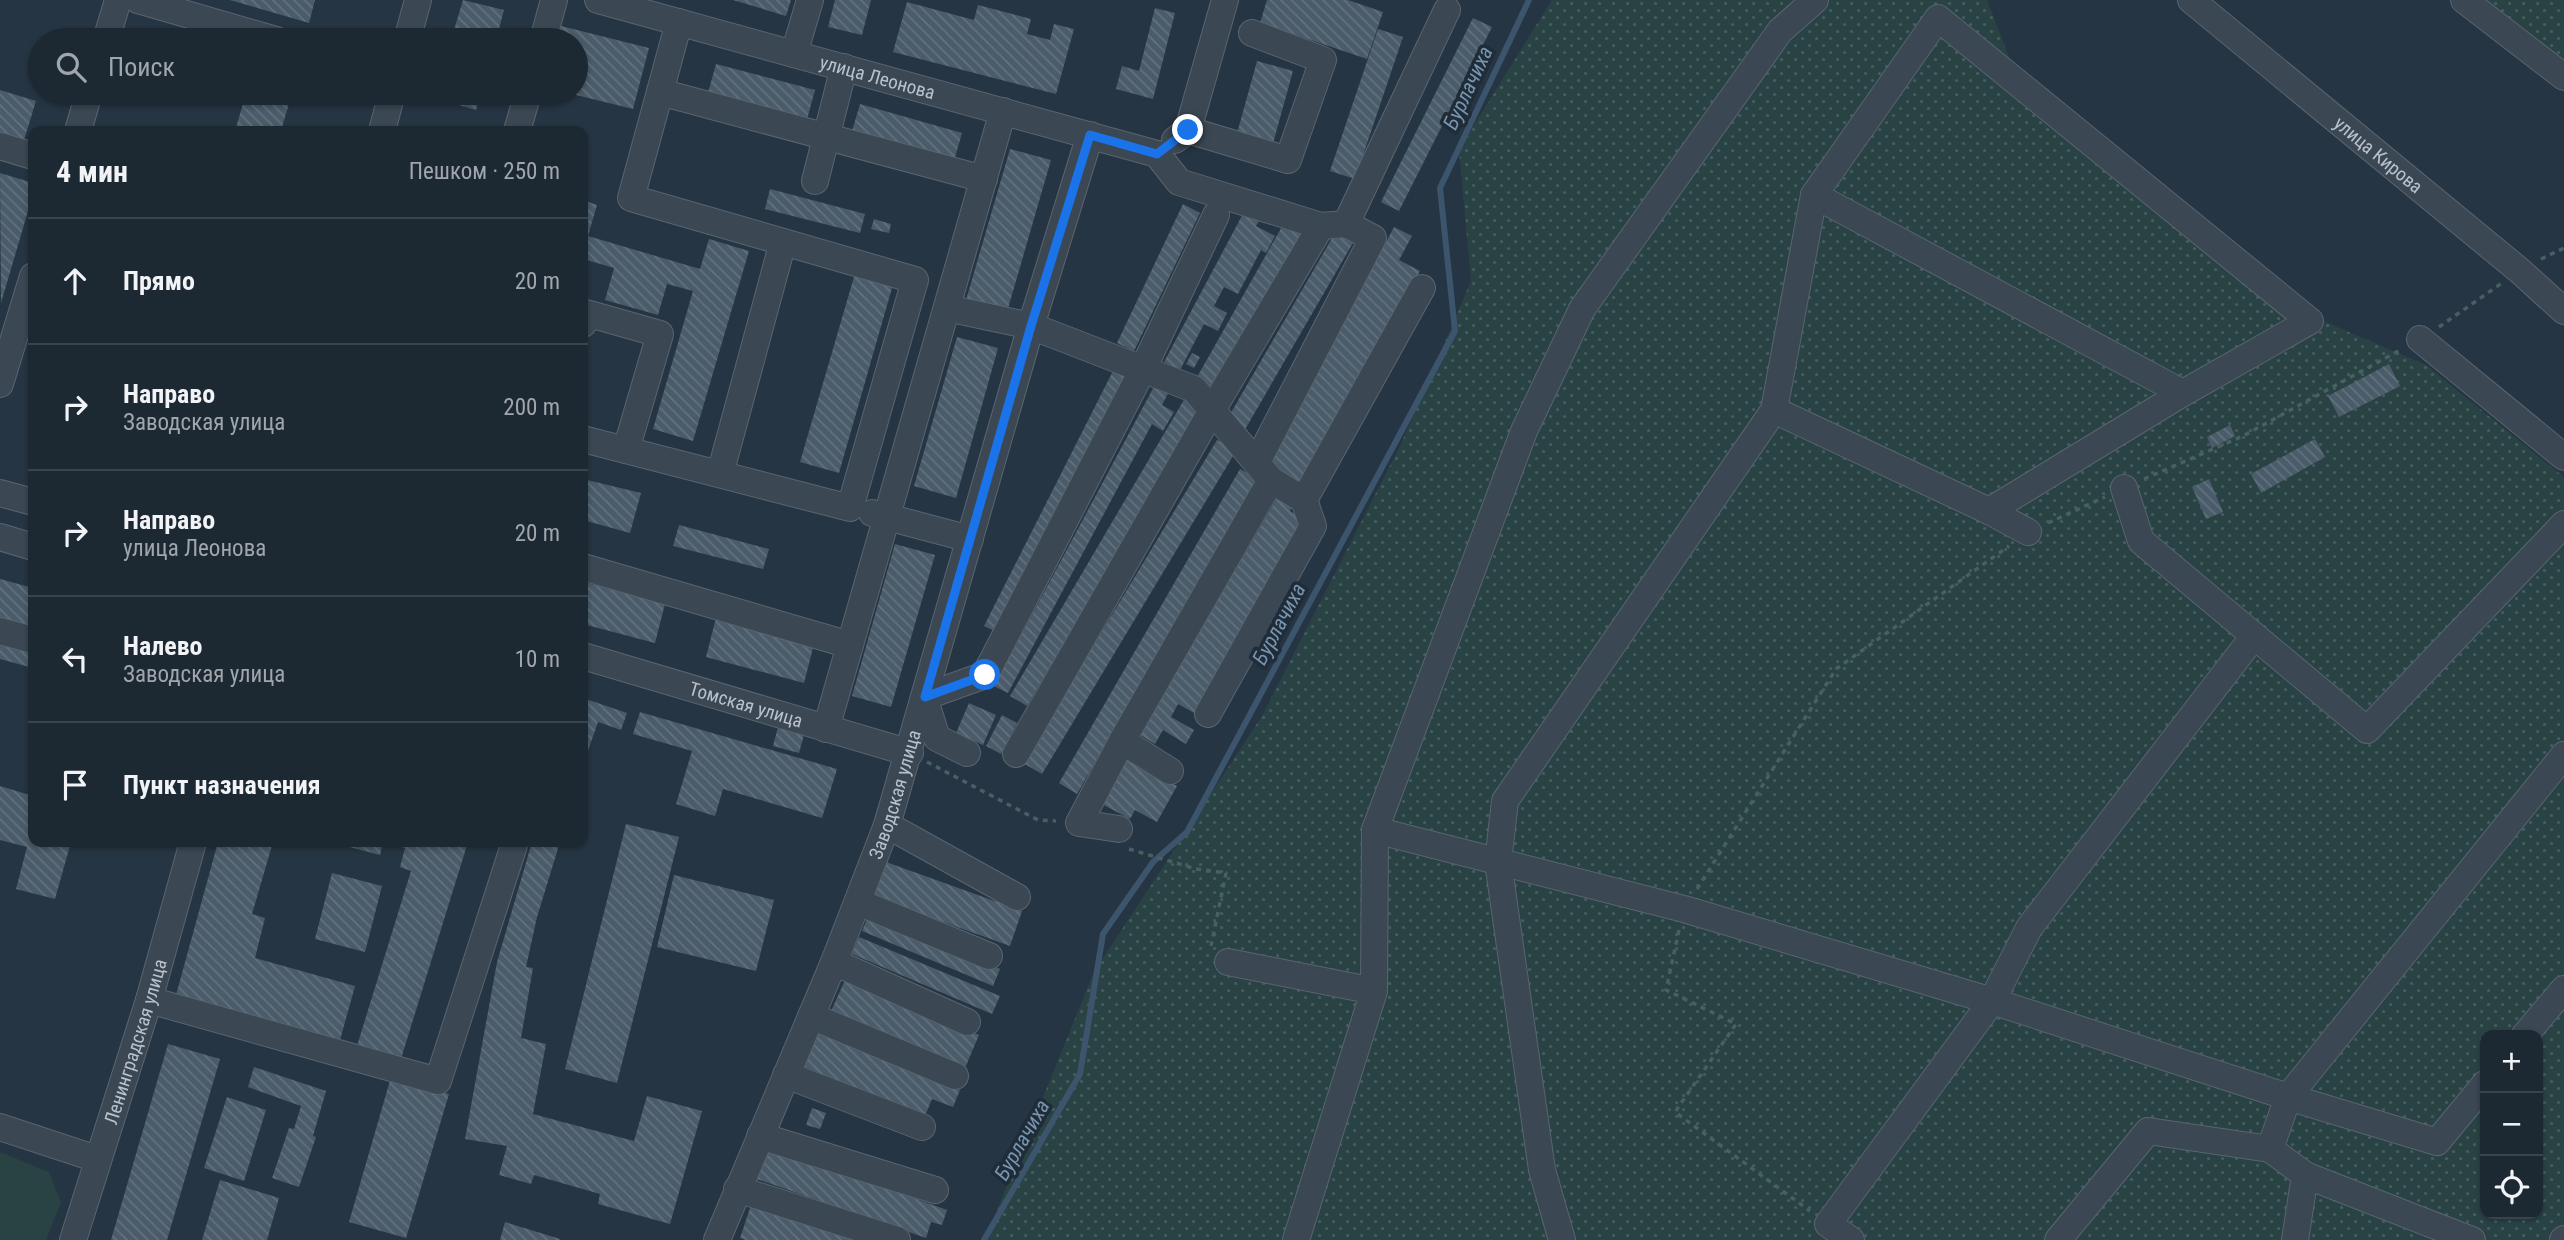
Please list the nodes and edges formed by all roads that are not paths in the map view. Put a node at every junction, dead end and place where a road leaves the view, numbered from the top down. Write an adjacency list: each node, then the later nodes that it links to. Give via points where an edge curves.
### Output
1 (118, 0): 13 (street)
2 (138, 0): 14 (street)
3 (418, 0): 15 (street)
4 (554, 0): 16 (street)
5 (810, 0): 18 (street)
6 (1225, 0): 29 (street)
7 (1815, 0): 87 (street, via 1780,31 1582,309 1524,431)
8 (2191, 0): 45 (street, улица Кирова)
9 (2464, 0): 20 (street)
10 (612, 2): 12 (street, улица Леонова)
11 (1447, 10): 39 (street)
12 (679, 22): 18 (street, улица Леонова); 21 (street)
13 (110, 28)
14 (235, 28)
15 (410, 28)
16 (546, 28)
17 (1251, 33): 29 (street, via 1323,60 1288,160)
18 (794, 54): 19 (street, улица Леонова)
19 (844, 68): 25 (street, улица Леонова); 31 (street)
20 (2564, 77)
21 (660, 92): 31 (street); 40 (street, via 631,198)
22 (86, 105): 26 (street)
23 (390, 105): 27 (street)
24 (525, 105): 28 (street)
25 (1003, 111): 30 (street, улица Леонова); 35 (street)
26 (79, 126)
27 (383, 126)
28 (518, 126)
29 (1188, 130): 34 (street)
30 (1090, 135): 34 (street, улица Леонова); 47 (street, Заводская улица)
31 (826, 137): 35 (street); 36 (street)
32 (0, 146): 33 (street)
33 (28, 154)
34 (1157, 154): 39 (street, via 1179,183)
35 (984, 179): 44 (street)
36 (815, 181)
37 (1814, 195): 51 (street); 51 (street, via 1938,18 2309,321); 52 (street)
38 (1216, 215): 49 (street)
39 (1333, 225): 53 (street); 57 (street, via 1373,238)
40 (783, 242): 41 (street); 58 (street)
41 (915, 280): 44 (street); 63 (street)
42 (1422, 288): 61 (street)
43 (28, 292): 50 (street)
44 (949, 298): 47 (street); 65 (street)
45 (2564, 311)
46 (588, 314): 55 (street, via 660,334)
47 (1031, 326): 49 (street); 69 (street, Заводская улица)
48 (2420, 339): 56 (street)
49 (1143, 369): 53 (street, via 1194,389); 77 (street, via 985,675)
50 (0, 384)
51 (2183, 393): 64 (street)
52 (1774, 410): 64 (street); 91 (street, via 1505,801)
53 (1211, 412): 57 (street); 83 (street)
54 (588, 440): 55 (street)
55 (626, 450): 58 (street)
56 (2564, 457)
57 (1264, 471): 61 (street); 80 (street)
58 (720, 474): 63 (street)
59 (2124, 488): 73 (street, via 2141,541)
60 (0, 493): 62 (street)
61 (1304, 500): 78 (street, via 1313,526)
62 (28, 501)
63 (850, 508): 65 (street)
64 (1989, 511): 67 (street)
65 (886, 517): 69 (street); 75 (street)
66 (2564, 524): 73 (street, via 2367,730)
67 (2028, 533)
68 (0, 537): 70 (street)
69 (970, 539): 77 (street, Заводская улица)
70 (28, 545)
71 (588, 568): 75 (street)
72 (0, 631): 74 (street)
73 (2254, 636): 100 (street, via 2029,928)
74 (28, 639)
75 (850, 645): 79 (street)
76 (588, 658): 79 (street, Томская улица)
77 (925, 697): 81 (street, Заводская улица); 82 (street, via 937,738)
78 (1208, 714)
79 (826, 729): 81 (street, Томская улица)
80 (1122, 741): 85 (street); 88 (street, via 1079,823)
81 (910, 753): 86 (street, Заводская улица)
82 (967, 754)
83 (1016, 754)
84 (2564, 755): 107 (street)
85 (1170, 771)
86 (887, 825): 92 (street); 93 (street, Заводская улица)
87 (1375, 830): 91 (street); 98 (street)
88 (1124, 839)
89 (192, 847): 99 (street, Ленинградская улица)
90 (513, 847): 99 (street, via 438,1081)
91 (1498, 862): 100 (street, via 1684,909); 120 (street, via 1542,1170)
92 (1017, 897)
93 (858, 902): 94 (street); 95 (street, Заводская улица)
94 (989, 956)
95 (834, 962): 101 (street, Заводская улица); 102 (street)
96 (1228, 962): 98 (street)
97 (2564, 989): 103 (street)
98 (1374, 991): 119 (street)
99 (149, 1000): 112 (street, Ленинградская улица)
100 (1992, 1002): 107 (street); 121 (street, via 1828,1224)
101 (811, 1016): 104 (street, Заводская улица); 105 (street)
102 (967, 1022)
103 (2529, 1030)
104 (786, 1075): 109 (street); 110 (street, Заводская улица)
105 (955, 1076)
106 (2480, 1090): 107 (street, via 2437,1142)
107 (2288, 1097): 111 (street)
108 (0, 1127): 112 (street)
109 (922, 1127)
110 (760, 1136): 114 (street, Заводская улица); 115 (street)
111 (2270, 1149): 113 (street); 122 (street, via 2148,1131)
112 (97, 1159): 116 (street, Ленинградская улица)
113 (2305, 1175): 123 (street); 124 (street)
114 (737, 1189): 117 (street, Заводская улица); 118 (street)
115 (935, 1190)
116 (73, 1240)
117 (717, 1240)
118 (897, 1240)
119 (1296, 1240)
120 (1562, 1240)
121 (1851, 1240)
122 (2058, 1240)
123 (2295, 1240)
124 (2472, 1240)

